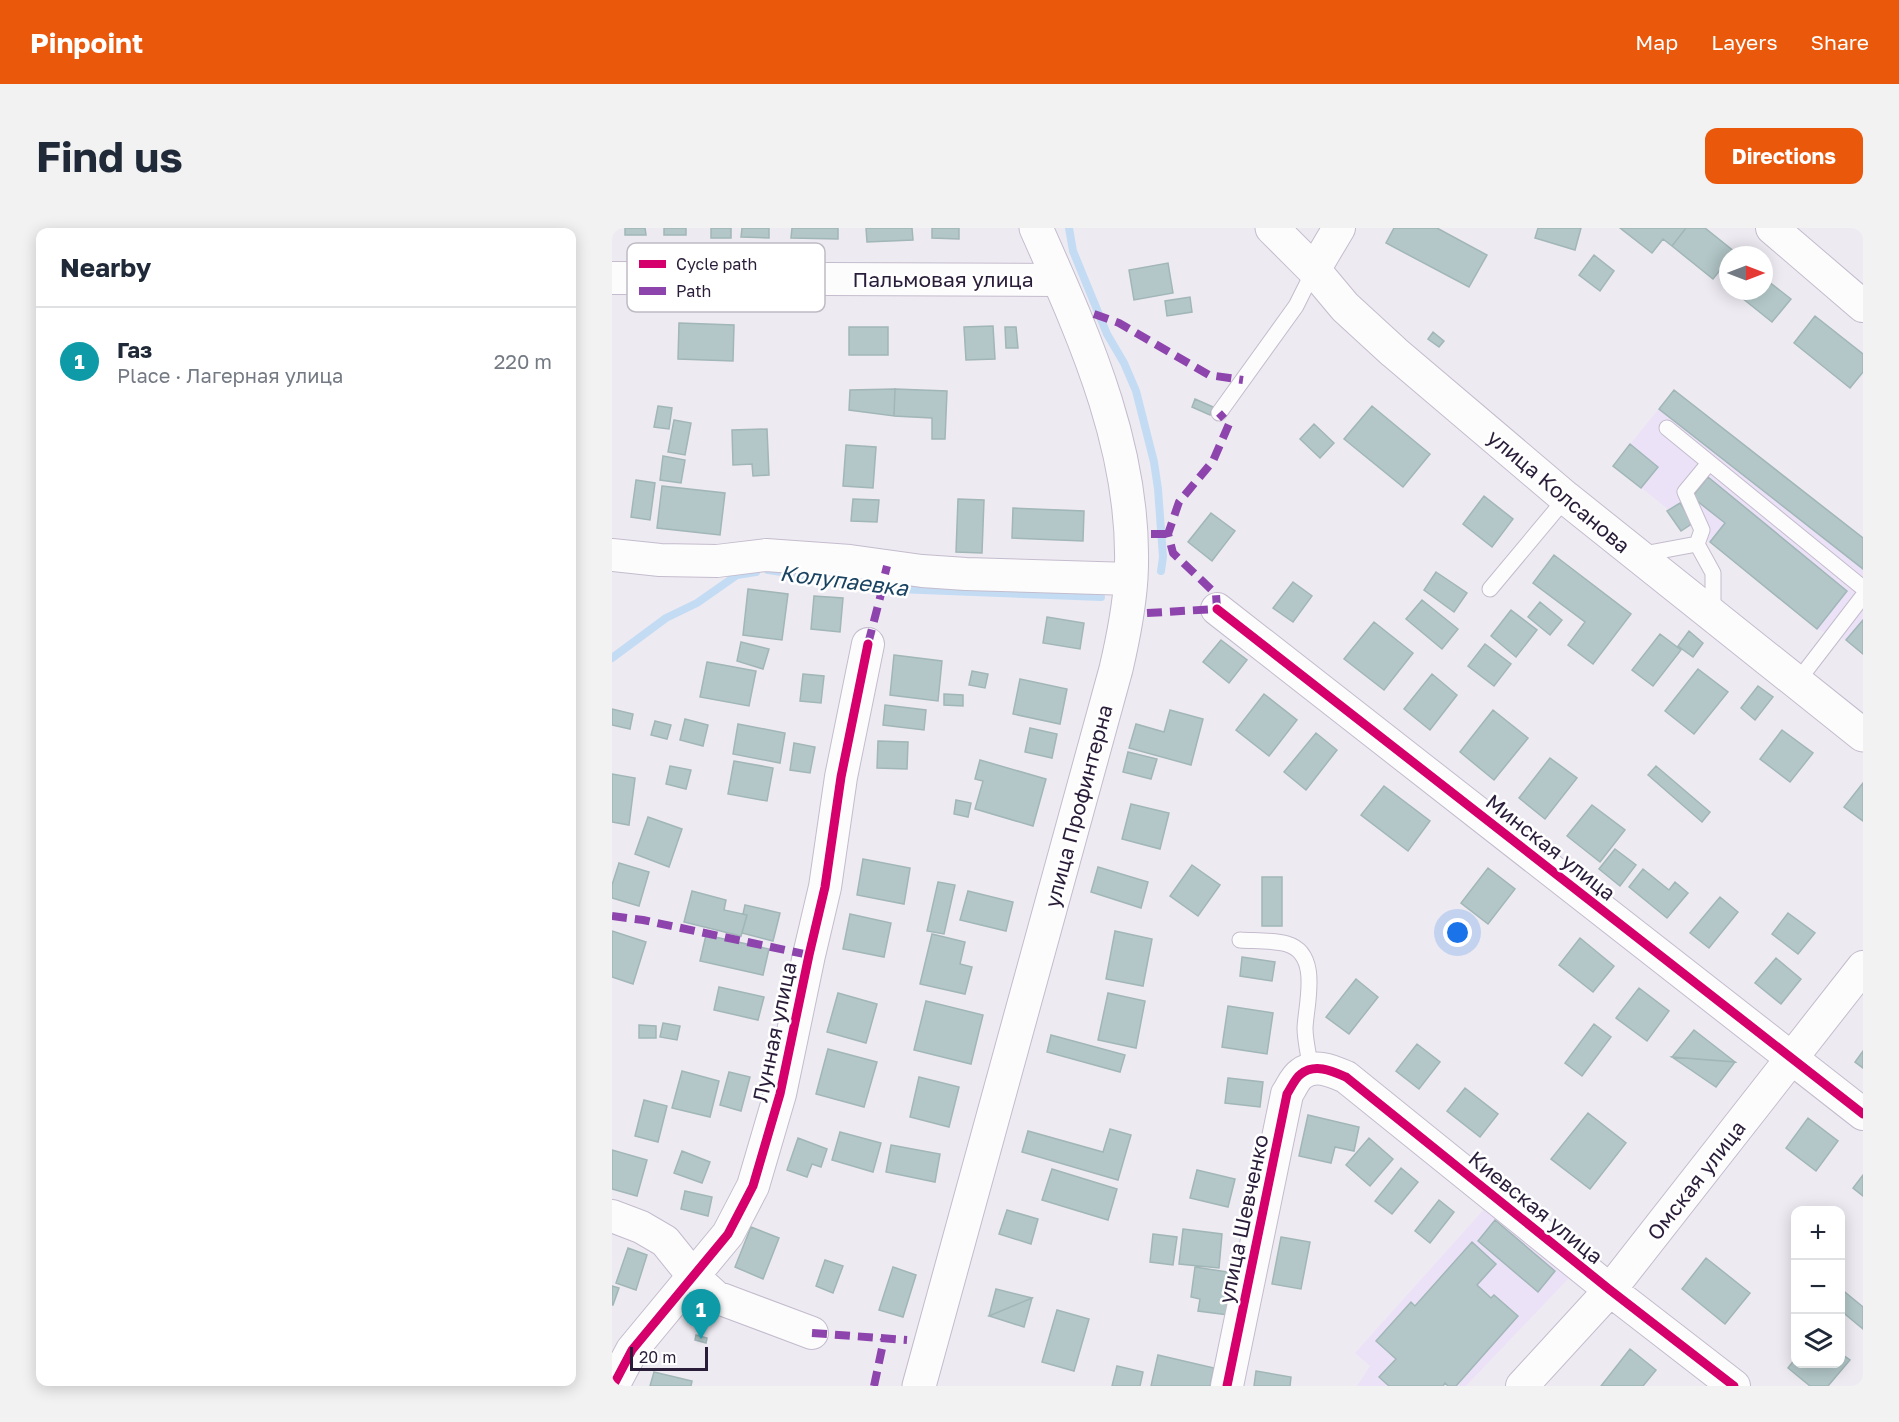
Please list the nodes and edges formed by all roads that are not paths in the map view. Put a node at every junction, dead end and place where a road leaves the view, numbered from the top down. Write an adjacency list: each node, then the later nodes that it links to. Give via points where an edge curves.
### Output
1 (1035, 228): 9 (main road, улица Профинтерна)
2 (1272, 228): 5 (main road, улица Колсанова)
3 (1339, 228): 5 (street)
4 (1772, 228): 10 (street)
5 (1314, 270): 11 (lane, via 1296,306); 14 (main road, улица Колсанова, via 1345,307 1394,352)
6 (612, 278): 7 (street, Пальмовая улица)
7 (627, 278)
8 (825, 279): 9 (street, Пальмовая улица)
9 (1059, 280): 18 (main road, улица Профинтерна, via 1104,397 1123,468)
10 (1863, 306)
11 (1219, 413)
12 (1667, 429): 13 (lane)
13 (1709, 463): 15 (lane, via 1684,492 1702,530); 19 (lane)
14 (1566, 498): 17 (main road, улица Колсанова); 20 (lane)
15 (1697, 544): 17 (lane); 23 (lane, via 1713,573)
16 (612, 555): 18 (street, via 717,561 766,555 850,561 922,572)
17 (1636, 555): 23 (main road, улица Колсанова)
18 (1131, 579): 37 (main road, улица Профинтерна, via 1116,669)
19 (1863, 588)
20 (1490, 590)
21 (1863, 596): 25 (lane)
22 (1217, 609): 29 (street, Минская улица)
23 (1713, 617): 25 (main road, улица Колсанова)
24 (868, 644): 33 (street, Лунная улица, via 841,777 825,886 780,1094 753,1186 728,1234)
25 (1797, 682): 26 (main road, улица Колсанова)
26 (1863, 735)
27 (1240, 940): 30 (lane, via 1288,944 1300,952 1310,982 1305,1030)
28 (1863, 967): 29 (street, Омская улица)
29 (1791, 1058): 31 (street, Минская улица); 34 (street, Омская улица)
30 (1311, 1070): 34 (street, Киевская улица, via 1328,1069 1346,1077); 38 (street, улица Шевченко, via 1300,1074 1287,1094)
31 (1863, 1114)
32 (612, 1216): 33 (street, via 665,1241)
33 (694, 1277): 35 (street, via 716,1297); 36 (street, Лунная улица, via 632,1350)
34 (1610, 1290): 39 (street, Омская улица); 40 (street, Киевская улица)
35 (812, 1334)
36 (613, 1386)
37 (919, 1386)
38 (1227, 1386)
39 (1522, 1386)
40 (1734, 1386)

